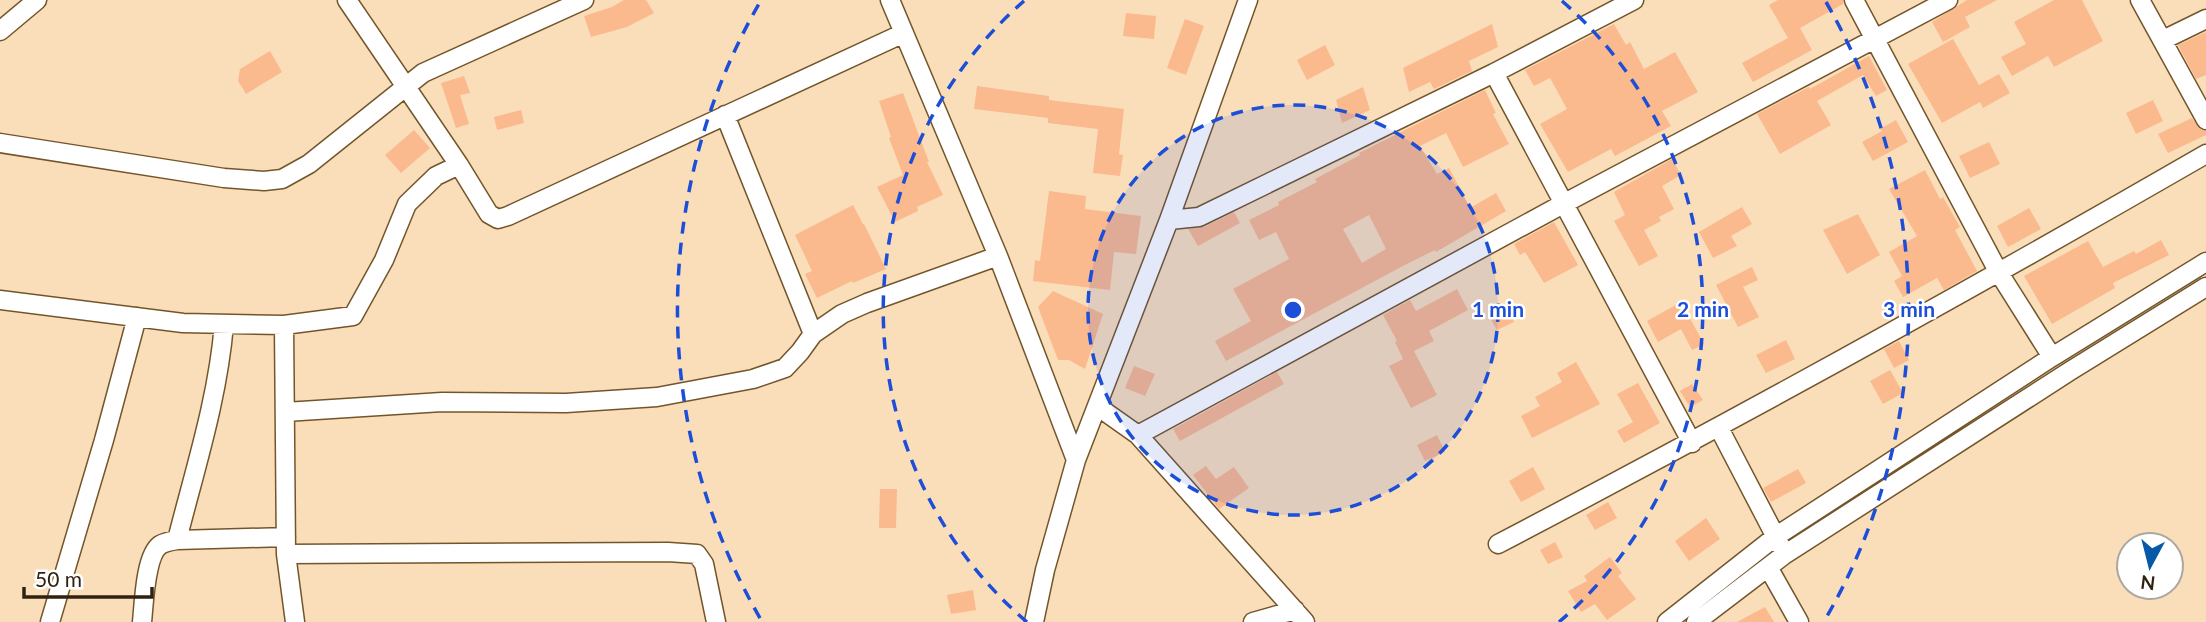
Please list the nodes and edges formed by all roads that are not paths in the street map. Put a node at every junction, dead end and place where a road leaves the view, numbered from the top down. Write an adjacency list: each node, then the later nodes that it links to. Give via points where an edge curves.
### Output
1 (37, 0): 11 (street)
2 (347, 0): 16 (street)
3 (584, 0): 16 (street, via 423,73)
4 (890, 0): 12 (street)
5 (1248, 0): 23 (street)
6 (1634, 0): 15 (street)
7 (1854, 0): 13 (street)
8 (1948, 0): 13 (street)
9 (2140, 0): 14 (street)
10 (2206, 19): 14 (street)
11 (0, 31)
12 (904, 33): 17 (street); 24 (street)
13 (1875, 40): 22 (street); 26 (street)
14 (2163, 40): 18 (street)
15 (1494, 73): 22 (street); 23 (street, via 1199,217)
16 (406, 86): 19 (street, via 309,164 282,179 224,178); 21 (street)
17 (724, 115): 21 (street, via 498,219 489,214); 32 (street)
18 (2206, 120)
19 (0, 143)
20 (2206, 154): 26 (street)
21 (459, 165): 31 (street, via 436,176 407,204 384,260 353,316)
22 (1563, 204): 37 (street); 38 (street)
23 (1169, 220): 34 (street)
24 (998, 256): 32 (street, via 867,303); 39 (street)
25 (2206, 262): 33 (street)
26 (2000, 273): 33 (street); 36 (street)
27 (2206, 287): 44 (street)
28 (0, 300): 29 (street)
29 (137, 317): 30 (street); 47 (street)
30 (224, 324): 31 (street); 41 (street, via 221,362)
31 (284, 325): 35 (street)
32 (813, 334): 35 (street, via 785,368 753,379 657,397 566,403 442,402)
33 (2052, 357): 40 (street)
34 (1097, 406): 37 (street); 39 (street)
35 (285, 412): 43 (street)
36 (1719, 428): 38 (street); 40 (street)
37 (1138, 435): 46 (street)
38 (1692, 443): 42 (street)
39 (1076, 460): 51 (street)
40 (1775, 537): 44 (street); 53 (street)
41 (177, 540): 43 (street); 48 (street, via 154,552)
42 (1498, 544)
43 (286, 545): 49 (street); 50 (street, via 697,554 704,564)
44 (1784, 555): 45 (street)
45 (1768, 568): 54 (street); 55 (street)
46 (1300, 616): 52 (street)
47 (50, 622)
48 (142, 622)
49 (295, 622)
50 (716, 622)
51 (1034, 622)
52 (1253, 622)
53 (1667, 622)
54 (1696, 622)
55 (1799, 622)

